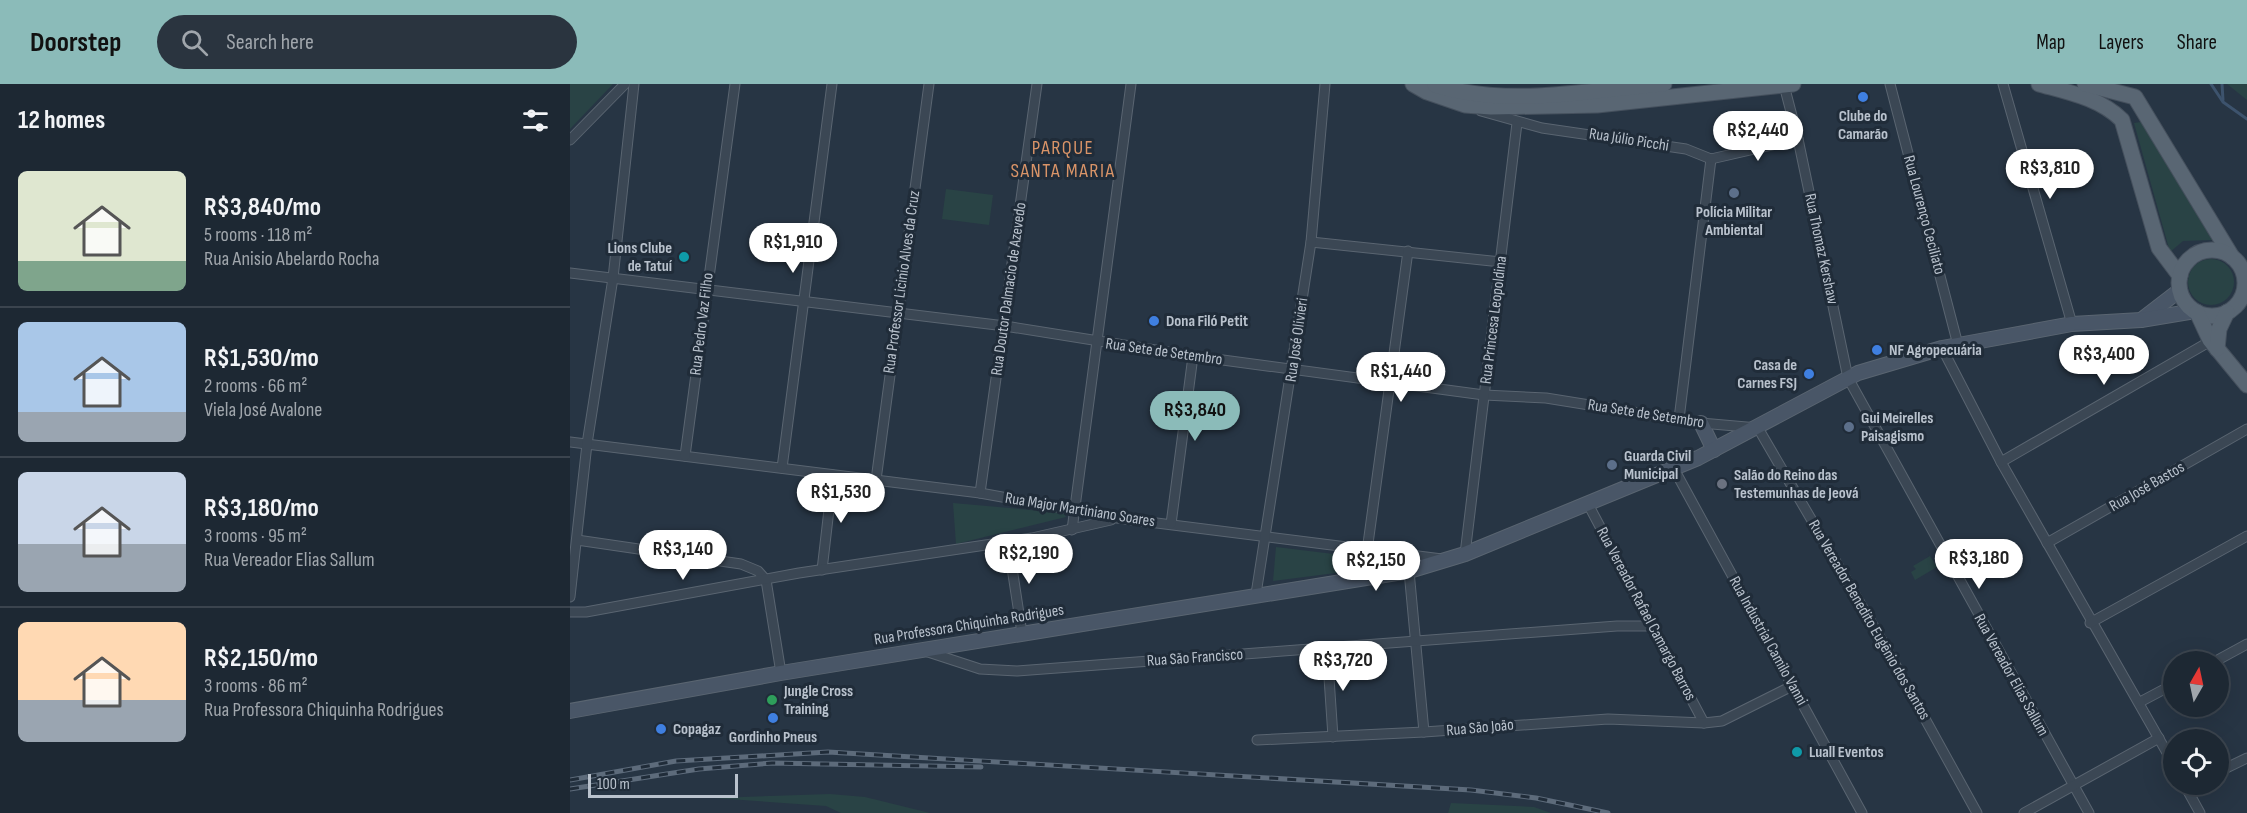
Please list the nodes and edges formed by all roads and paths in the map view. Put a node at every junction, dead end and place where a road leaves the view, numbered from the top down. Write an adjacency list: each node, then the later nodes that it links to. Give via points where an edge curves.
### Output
1 (625, 84): 20 (street)
2 (634, 84): 27 (street)
3 (735, 84): 30 (street, Rua Pedro Vaz Filho)
4 (832, 84): 31 (street)
5 (929, 84): 35 (street, Rua Professor Licinio Alves da Cruz)
6 (1037, 84): 38 (street, Rua Doutor Dalmacio de Azevedo)
7 (1131, 84): 39 (street)
8 (1325, 84): 22 (street, Rua José Olivieri)
9 (1413, 84): 17 (main road)
10 (1433, 84): 11 (main road, via 1490,97)
11 (1664, 84)
12 (1890, 84): 41 (street, Rua Lourenço Ceciliato)
13 (2003, 84): 37 (street)
14 (2039, 84): 29 (main road, via 2098,102 2122,120 2159,248)
15 (2085, 84): 24 (main road, via 2135,97)
16 (1788, 85): 17 (main road, via 1597,105); 19 (street, Rua Thomaz Kershaw)
17 (1465, 105): 18 (street, Rua Júlio Picchi)
18 (1517, 123): 21 (street, Rua Júlio Picchi, via 1686,149); 25 (street, Rua Princesa Leopoldina)
19 (1798, 139): 21 (street); 45 (street, Rua Thomaz Kershaw)
20 (570, 140)
21 (1711, 159): 49 (street)
22 (1311, 242): 23 (street); 44 (street, Rua José Olivieri)
23 (1408, 251): 25 (street); 46 (street)
24 (2232, 257): 28 (main road); 29 (main road, via 2213,250 2202,252 2184,265)
25 (1501, 262): 48 (street, Rua Princesa Leopoldina)
26 (570, 273): 27 (street, Rua Sete de Setembro)
27 (613, 278): 30 (street, Rua Sete de Setembro); 54 (street)
28 (2246, 278): 32 (main road, via 2243,295)
29 (2180, 283): 34 (main road, via 2188,306); 36 (main road)
30 (706, 290): 31 (street, Rua Sete de Setembro); 56 (street, Rua Pedro Vaz Filho)
31 (803, 302): 35 (street, Rua Sete de Setembro); 58 (street)
32 (2229, 311): 33 (main road); 34 (main road, via 2207,316); 40 (main road)
33 (2247, 311)
34 (2196, 312): 36 (main road, Rua Professora Chiquinha Rodrigues); 40 (main road)
35 (898, 313): 38 (street, Rua Sete de Setembro); 61 (street, Rua Professor Licinio Alves da Cruz)
36 (2141, 320): 37 (main road, Rua Professora Chiquinha Rodrigues)
37 (2072, 324): 41 (main road, Rua Professora Chiquinha Rodrigues)
38 (1005, 326): 39 (street, Rua Sete de Setembro); 62 (street, Rua Doutor Dalmacio de Azevedo)
39 (1097, 342): 43 (street, Rua Sete de Setembro); 64 (street)
40 (2215, 342): 47 (main road); 57 (street)
41 (1958, 345): 42 (main road, Rua Professora Chiquinha Rodrigues)
42 (1942, 348): 45 (main road, Rua Professora Chiquinha Rodrigues); 57 (street)
43 (1193, 356): 44 (street, Rua Sete de Setembro); 66 (street)
44 (1293, 370): 46 (street, Rua Sete de Setembro); 68 (street, Rua José Olivieri)
45 (1848, 378): 51 (main road, Rua Professora Chiquinha Rodrigues); 103 (street, Rua Vereador Elias Sallum)
46 (1391, 383): 48 (street, Rua Sete de Setembro); 73 (street)
47 (2247, 385)
48 (1484, 395): 49 (street, Rua Sete de Setembro, via 1546,398); 74 (street, Rua Princesa Leopoldina)
49 (1679, 419): 50 (street, Rua Sete de Setembro)
50 (1701, 423): 51 (street, Rua Sete de Setembro); 55 (main road)
51 (1758, 428): 55 (main road, Rua Professora Chiquinha Rodrigues); 106 (street, Rua Vereador Benedito Eugênio dos Santos)
52 (2247, 429): 72 (street, Rua José Bastos)
53 (570, 442): 54 (street, Rua Major Martiniano Soares)
54 (587, 444): 56 (street, Rua Major Martiniano Soares); 70 (street)
55 (1714, 450): 59 (main road, Rua Professora Chiquinha Rodrigues)
56 (685, 456): 58 (street, Rua Major Martiniano Soares)
57 (2001, 462): 72 (street)
58 (782, 468): 60 (street, Rua Major Martiniano Soares)
59 (1674, 469): 63 (main road, Rua Professora Chiquinha Rodrigues); 91 (street, Rua Industrial Camilo Vanni)
60 (833, 475): 61 (street, Rua Major Martiniano Soares); 76 (street)
61 (876, 480): 62 (street, Rua Major Martiniano Soares)
62 (980, 493): 64 (street, Rua Major Martiniano Soares)
63 (1588, 504): 74 (main road, Rua Professora Chiquinha Rodrigues); 83 (street, Rua Vereador Rafael Camargo Barros)
64 (1075, 512): 65 (street, Rua Major Martiniano Soares); 67 (street)
65 (1117, 518): 66 (street, Rua Major Martiniano Soares); 67 (street)
66 (1171, 524): 68 (street, Rua Major Martiniano Soares)
67 (1072, 530): 71 (street)
68 (1265, 536): 73 (street, Rua Major Martiniano Soares); 79 (street, Rua José Olivieri)
69 (2247, 536): 82 (street)
70 (577, 540): 78 (street, via 741,564 758,571); 80 (street)
71 (1008, 542): 76 (street); 84 (street)
72 (2047, 543): 82 (street)
73 (1367, 551): 75 (street, Rua Major Martiniano Soares)
74 (1465, 554): 75 (main road, Rua Professora Chiquinha Rodrigues)
75 (1448, 560): 77 (main road, Rua Professora Chiquinha Rodrigues)
76 (822, 570): 78 (street)
77 (1409, 571): 79 (main road, Rua Professora Chiquinha Rodrigues); 85 (street)
78 (766, 580): 81 (street); 90 (street)
79 (1256, 594): 84 (main road, Rua Professora Chiquinha Rodrigues)
80 (570, 597)
81 (570, 612)
82 (2090, 623): 93 (street)
83 (1650, 626): 85 (street, Rua São Francisco); 95 (street, Rua Vereador Rafael Camargo Barros)
84 (1023, 633): 88 (main road, Rua Professora Chiquinha Rodrigues)
85 (1415, 642): 87 (street, Rua São Francisco); 96 (street)
86 (2247, 644): 89 (street)
87 (1327, 648): 88 (street, Rua São Francisco, via 1017,671 980,669); 97 (street)
88 (922, 650): 90 (main road, Rua Professora Chiquinha Rodrigues)
89 (2229, 654)
90 (781, 673): 94 (main road, Rua Professora Chiquinha Rodrigues)
91 (1792, 686): 95 (street, Rua São João, via 1722,721); 105 (street, Rua Industrial Camilo Vanni)
92 (2163, 690): 93 (street)
93 (2140, 702): 98 (street)
94 (570, 711)
95 (1704, 723): 96 (street, Rua São João, via 1608,719)
96 (1424, 732): 97 (street, Rua São João)
97 (1333, 737): 99 (street, Rua São João)
98 (2159, 738): 100 (street); 103 (street)
99 (1257, 740)
100 (2163, 745)
101 (2247, 758): 102 (street)
102 (2229, 767)
103 (2073, 786): 107 (street); 108 (street, Rua Vereador Elias Sallum)
104 (2192, 795): 109 (street)
105 (1862, 813)
106 (1977, 813)
107 (2024, 813)
108 (2089, 813)
109 (2200, 813)

